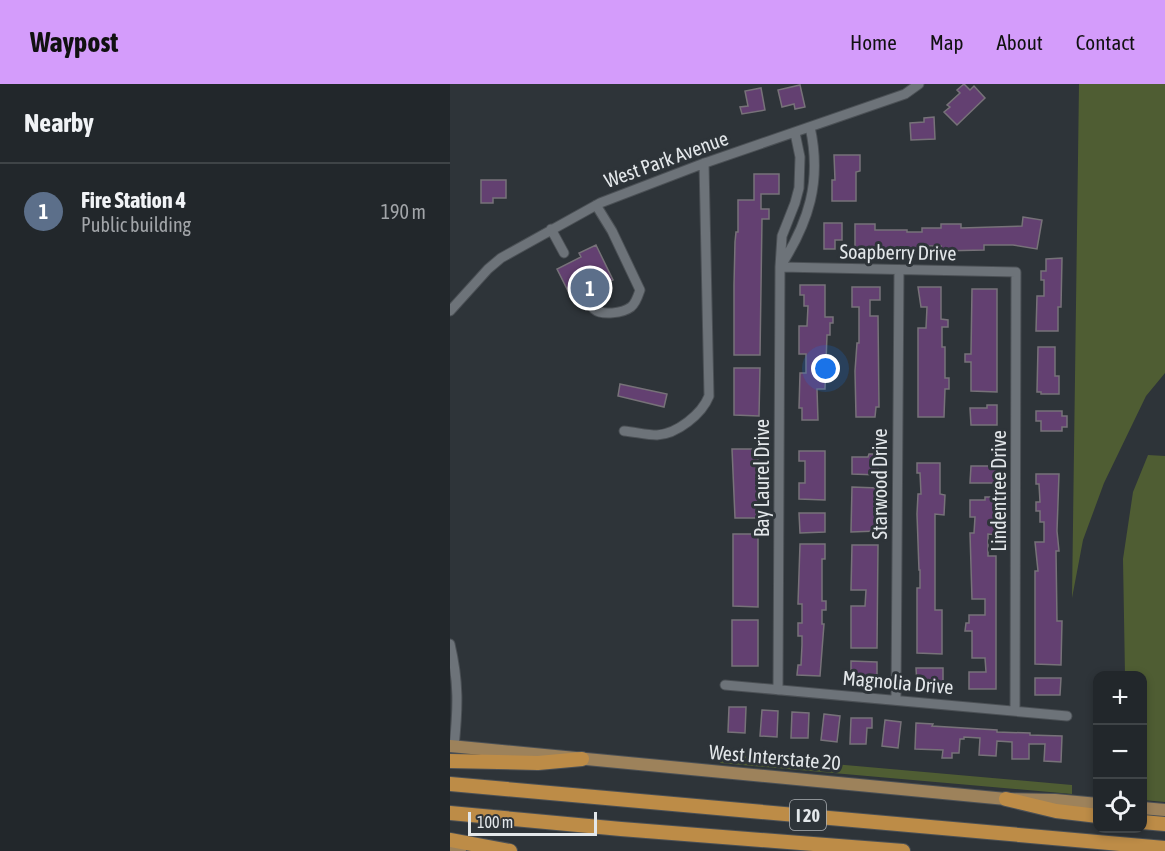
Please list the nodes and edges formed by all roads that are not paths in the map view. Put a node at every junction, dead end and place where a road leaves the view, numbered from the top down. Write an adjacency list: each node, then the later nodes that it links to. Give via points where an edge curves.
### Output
1 (919, 84): 2 (street, West Park Avenue, via 905,94)
2 (810, 127): 3 (street, West Park Avenue); 7 (street, via 816,167)
3 (795, 133): 4 (street, West Park Avenue); 5 (street, Bay Laurel Drive, via 800,172)
4 (704, 163): 6 (street, West Park Avenue); 15 (street, via 709,396 706,404 675,430 658,435)
5 (795, 203): 7 (street); 10 (street, Bay Laurel Drive, via 782,236)
6 (596, 205): 8 (street, West Park Avenue); 13 (street, via 640,290 631,307 619,312 601,313)
7 (809, 207): 10 (street, via 794,246)
8 (551, 229): 9 (street); 14 (street, West Park Avenue, via 501,258)
9 (564, 253)
10 (780, 267): 11 (street, Soapberry Drive); 18 (street, Bay Laurel Drive)
11 (899, 270): 12 (street, Soapberry Drive); 19 (street, Starwood Drive)
12 (1016, 272): 20 (street, Lindentree Drive)
13 (585, 297)
14 (450, 311)
15 (624, 431)
16 (450, 644): 22 (street, via 459,706)
17 (725, 685): 18 (street, Magnolia Drive)
18 (778, 690): 19 (street, Magnolia Drive)
19 (896, 699): 20 (street, Magnolia Drive)
20 (1015, 710): 21 (street, Magnolia Drive)
21 (1067, 716)
22 (452, 747): 23 (main road, West Interstate 20)
23 (582, 759): 24 (highway, via 538,763); 26 (main road, West Interstate 20)
24 (450, 761)
25 (450, 784): 35 (highway, I 20)
26 (1006, 799): 27 (main road, West Interstate 20); 31 (highway)
27 (1093, 804)
28 (1147, 808): 29 (main road)
29 (1165, 810)
30 (450, 813): 39 (highway, I 20)
31 (1093, 815)
32 (1147, 822): 33 (highway)
33 (1165, 824)
34 (450, 840): 38 (highway)
35 (1165, 848)
36 (450, 850): 37 (main road)
37 (460, 851)
38 (510, 851)
39 (903, 851)

